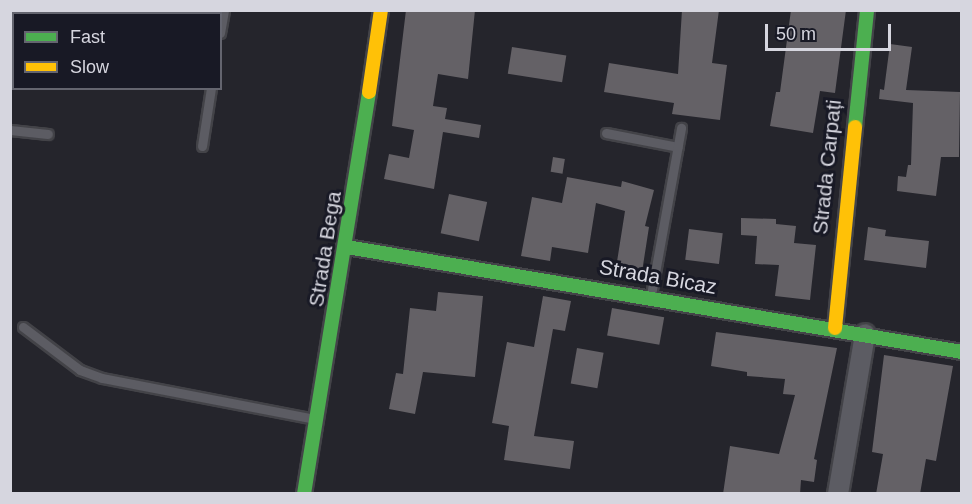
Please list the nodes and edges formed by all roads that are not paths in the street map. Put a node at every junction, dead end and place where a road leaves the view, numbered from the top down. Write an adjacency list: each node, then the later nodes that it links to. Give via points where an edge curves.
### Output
1 (381, 10): 10 (street, Strada Bega)
2 (867, 10): 13 (street, Strada Carpați)
3 (212, 90): 8 (lane)
4 (681, 128): 9 (lane)
5 (10, 130): 7 (lane)
6 (606, 133): 9 (lane)
7 (48, 134)
8 (202, 146)
9 (678, 147): 11 (lane)
10 (347, 246): 11 (street, Strada Bicaz); 16 (street, Strada Bega)
11 (651, 298): 13 (street, Strada Bicaz)
12 (23, 327): 16 (lane, via 80,370 102,378)
13 (835, 328): 14 (street, Strada Bicaz)
14 (865, 334): 15 (street, Strada Bicaz); 18 (street)
15 (962, 352)
16 (317, 420): 17 (street, Strada Bega)
17 (304, 494)
18 (838, 494)

